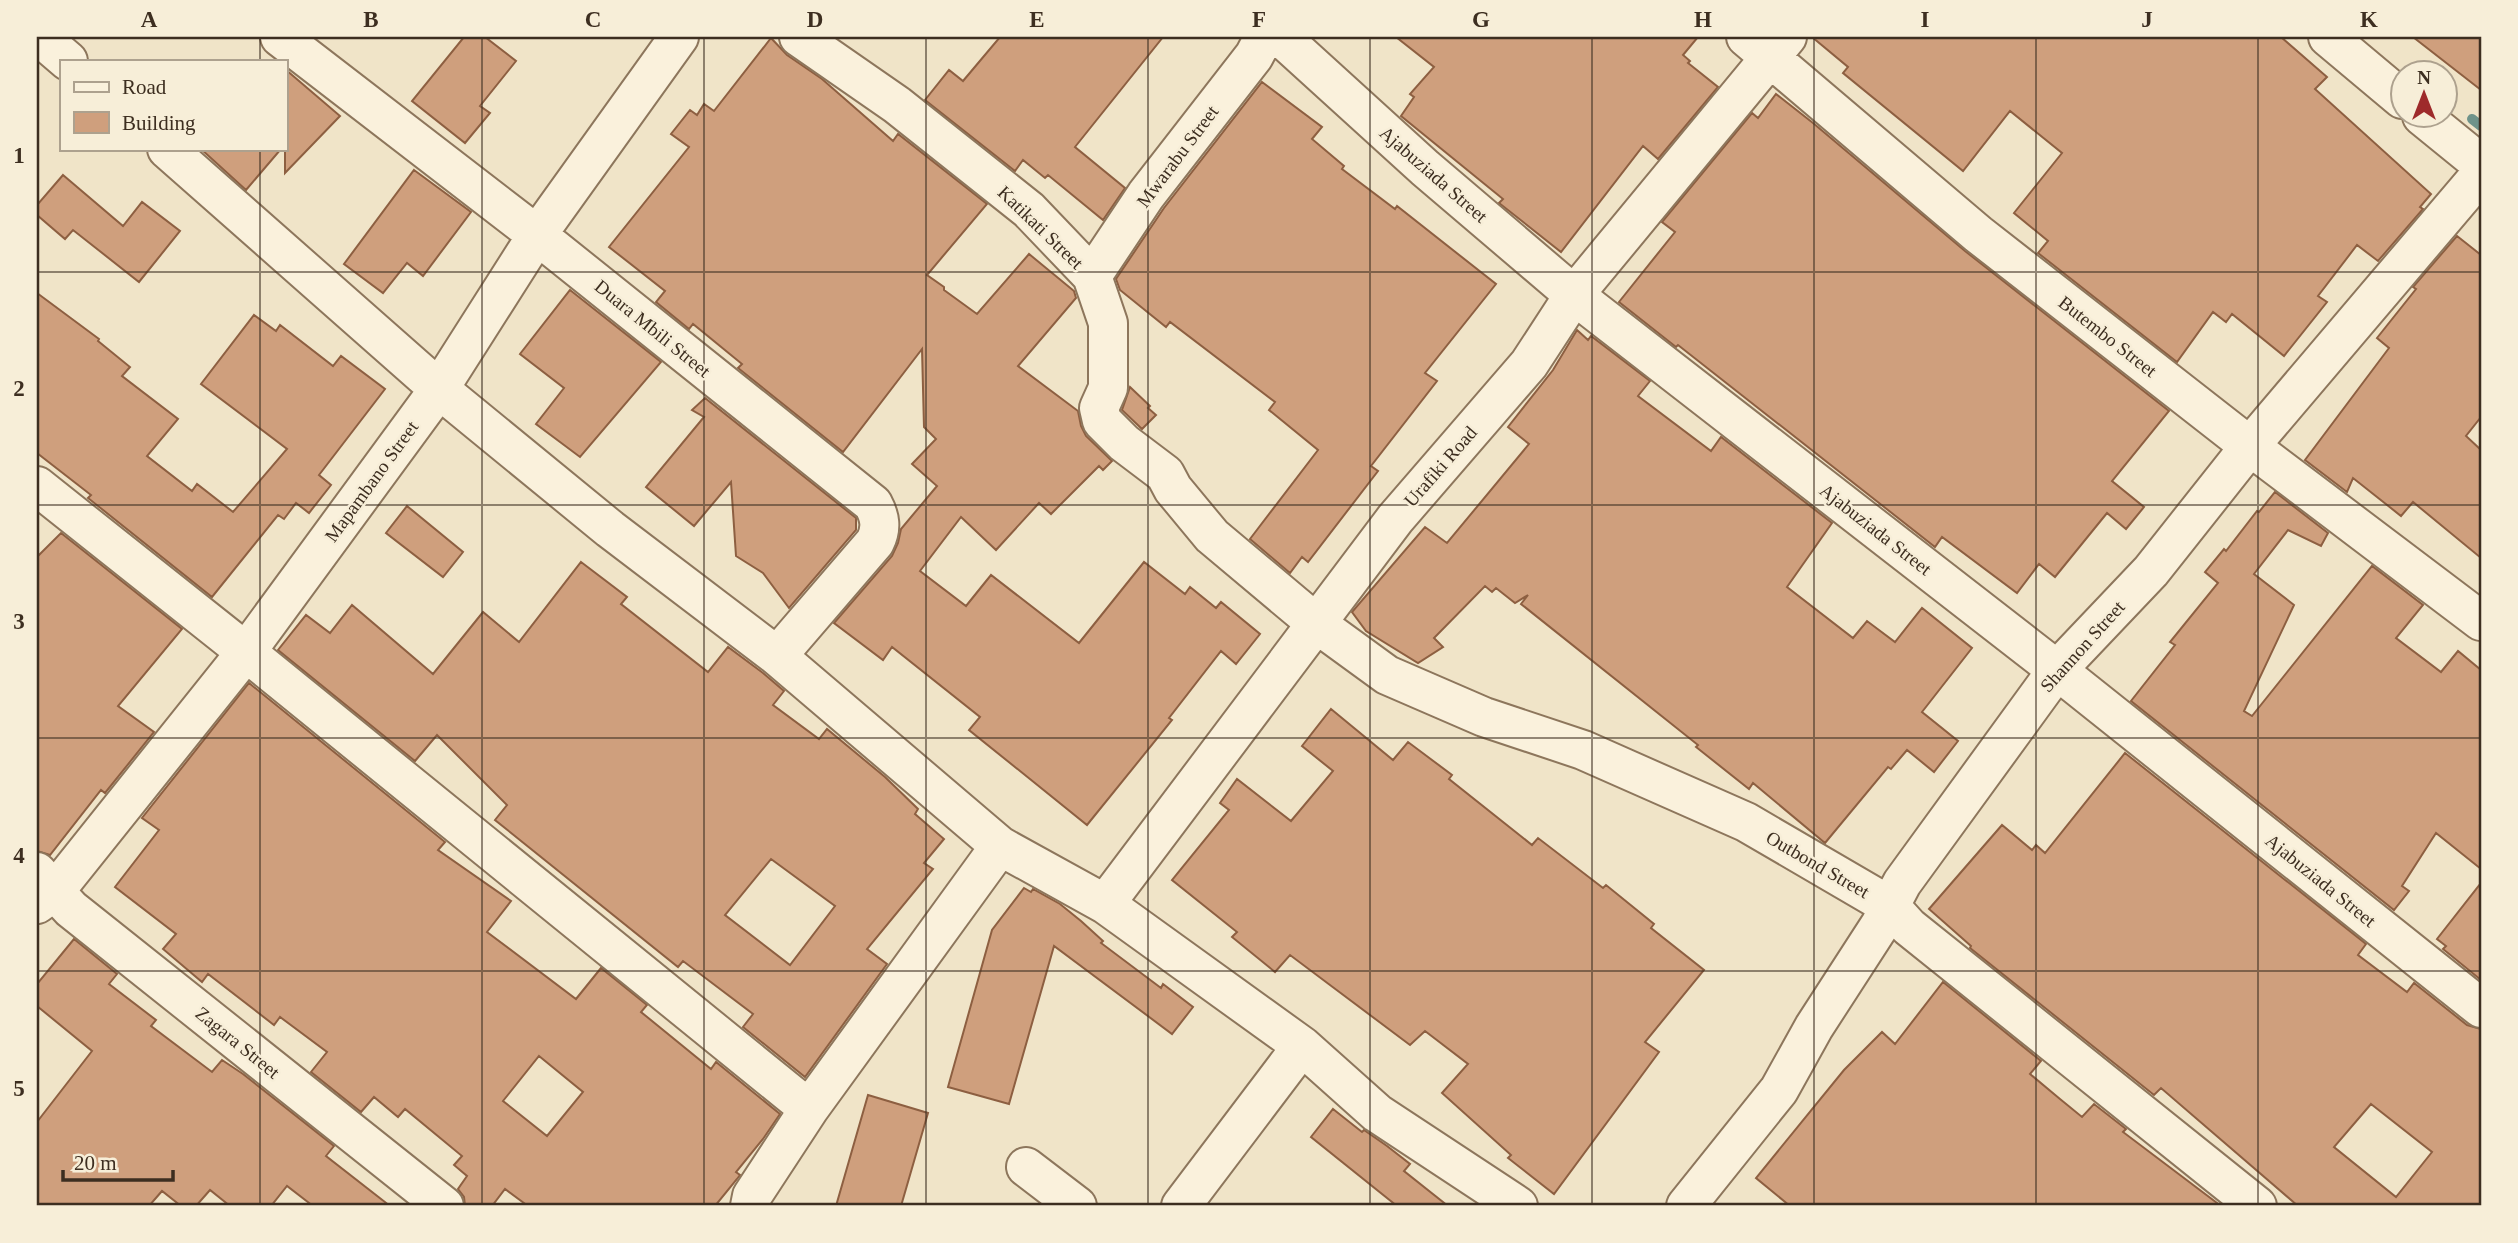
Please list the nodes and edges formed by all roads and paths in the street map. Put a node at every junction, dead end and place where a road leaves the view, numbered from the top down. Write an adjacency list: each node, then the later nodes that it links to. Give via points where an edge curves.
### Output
1 (40, 37): 9 (street)
2 (280, 37): 15 (street, Duara Mbili Street)
3 (679, 37): 15 (street, Mapambano Street)
4 (799, 37): 16 (street, Katikati Street, via 897,105 1029,210)
5 (1264, 37): 16 (street, Mwarabu Street)
6 (1281, 37): 17 (street, Ajabuziada Street)
7 (2328, 37): 10 (street)
8 (1768, 43): 17 (street, Urafiki Road); 19 (street, Butembo Street, via 1978,234)
9 (67, 60)
10 (2388, 87)
11 (2439, 130): 13 (street)
12 (168, 150): 18 (street)
13 (2481, 164)
14 (2481, 174): 19 (street, Shannon Street)
15 (537, 234): 18 (street, Mapambano Street); 24 (street, Duara Mbili Street, via 878,512 875,542)
16 (1092, 276): 22 (street, Katikati Street, via 1108,323 1108,388 1099,408 1101,421 1165,474 1212,536)
17 (1574, 295): 22 (street, Urafiki Road, via 1529,364 1395,519); 25 (street, Ajabuziada Street)
18 (439, 389): 23 (street, Mapambano Street); 24 (street, via 610,529)
19 (2250, 446): 21 (street, Butembo Street); 25 (street, Shannon Street, via 2151,570)
20 (37, 486): 23 (street)
21 (2481, 621)
22 (1317, 624): 28 (street, Urafiki Road); 29 (street, Outbond Street, via 1387,675 1484,717 1583,750 1746,822)
23 (246, 652): 27 (street, Mapambano Street); 32 (street)
24 (777, 656): 26 (street)
25 (2057, 670): 29 (street, Shannon Street); 30 (street, Ajabuziada Street)
26 (1000, 846): 28 (street); 32 (street)
27 (43, 889): 34 (street, Zagara Street)
28 (1105, 904): 31 (street)
29 (1890, 906): 39 (street, Shannon Street, via 1779,1090); 40 (street, Outbond Street, via 1909,927)
30 (2481, 1008)
31 (1302, 1046): 37 (street); 38 (street, via 1377,1113)
32 (809, 1108): 35 (street)
33 (1026, 1167): 36 (street)
34 (444, 1206)
35 (750, 1206)
36 (1077, 1206)
37 (1181, 1206)
38 (1518, 1206)
39 (1686, 1206)
40 (2257, 1206)

